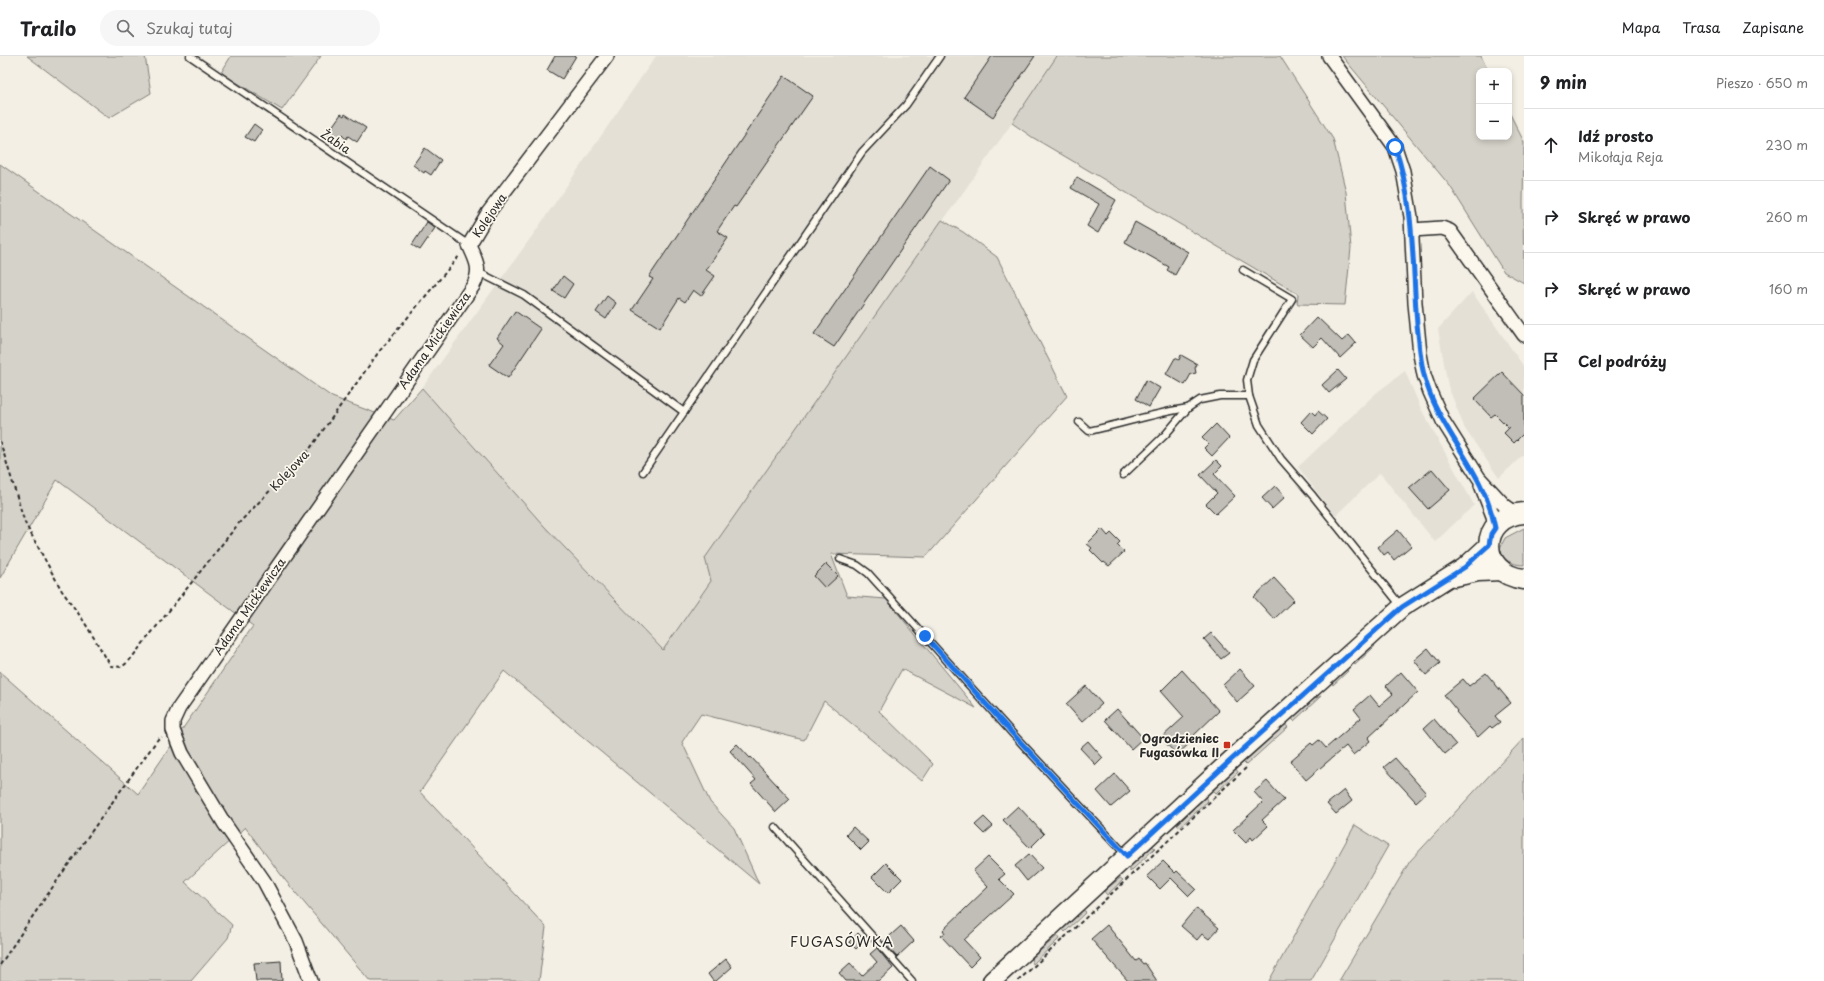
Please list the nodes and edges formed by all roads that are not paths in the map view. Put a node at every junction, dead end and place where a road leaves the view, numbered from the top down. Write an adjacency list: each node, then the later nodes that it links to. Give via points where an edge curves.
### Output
1 (190, 56): 6 (lane, Żabia)
2 (607, 56): 6 (street, Kolejowa, via 488,213)
3 (940, 56): 12 (lane, via 906,105 862,152)
4 (1329, 56): 5 (street, via 1395,147 1403,171)
5 (1412, 230): 9 (street, via 1442,228 1450,231); 16 (street, via 1415,303 1424,375 1443,421)
6 (469, 245): 8 (street)
7 (1243, 270): 10 (lane, via 1292,299 1253,360 1247,380)
8 (478, 272): 12 (lane, via 524,295); 26 (street, Adama Mickiewicza, via 473,286 179,708 173,721 173,730 182,753 220,817 264,881 296,941)
9 (1524, 335)
10 (1249, 396): 11 (lane, via 1220,396 1200,400); 23 (lane, via 1259,425 1281,459)
11 (1188, 408): 13 (lane, via 1089,431); 15 (lane, via 1165,435)
12 (684, 412): 14 (lane)
13 (1079, 422)
14 (643, 472)
15 (1123, 475)
16 (1479, 478): 17 (street, via 1504,506); 18 (street, via 1491,510)
17 (1519, 513): 18 (main road, via 1505,518)
18 (1492, 536): 20 (main road, via 1490,555); 22 (main road, via 1465,567)
19 (840, 559): 25 (lane, via 857,565 868,573)
20 (1501, 571): 21 (main road, via 1513,578); 22 (main road, via 1478,572)
21 (1524, 579)
22 (1443, 581): 23 (main road)
23 (1402, 607): 25 (main road)
24 (775, 827): 27 (lane)
25 (1127, 856): 28 (main road)
26 (311, 981)
27 (912, 981)
28 (992, 981)

